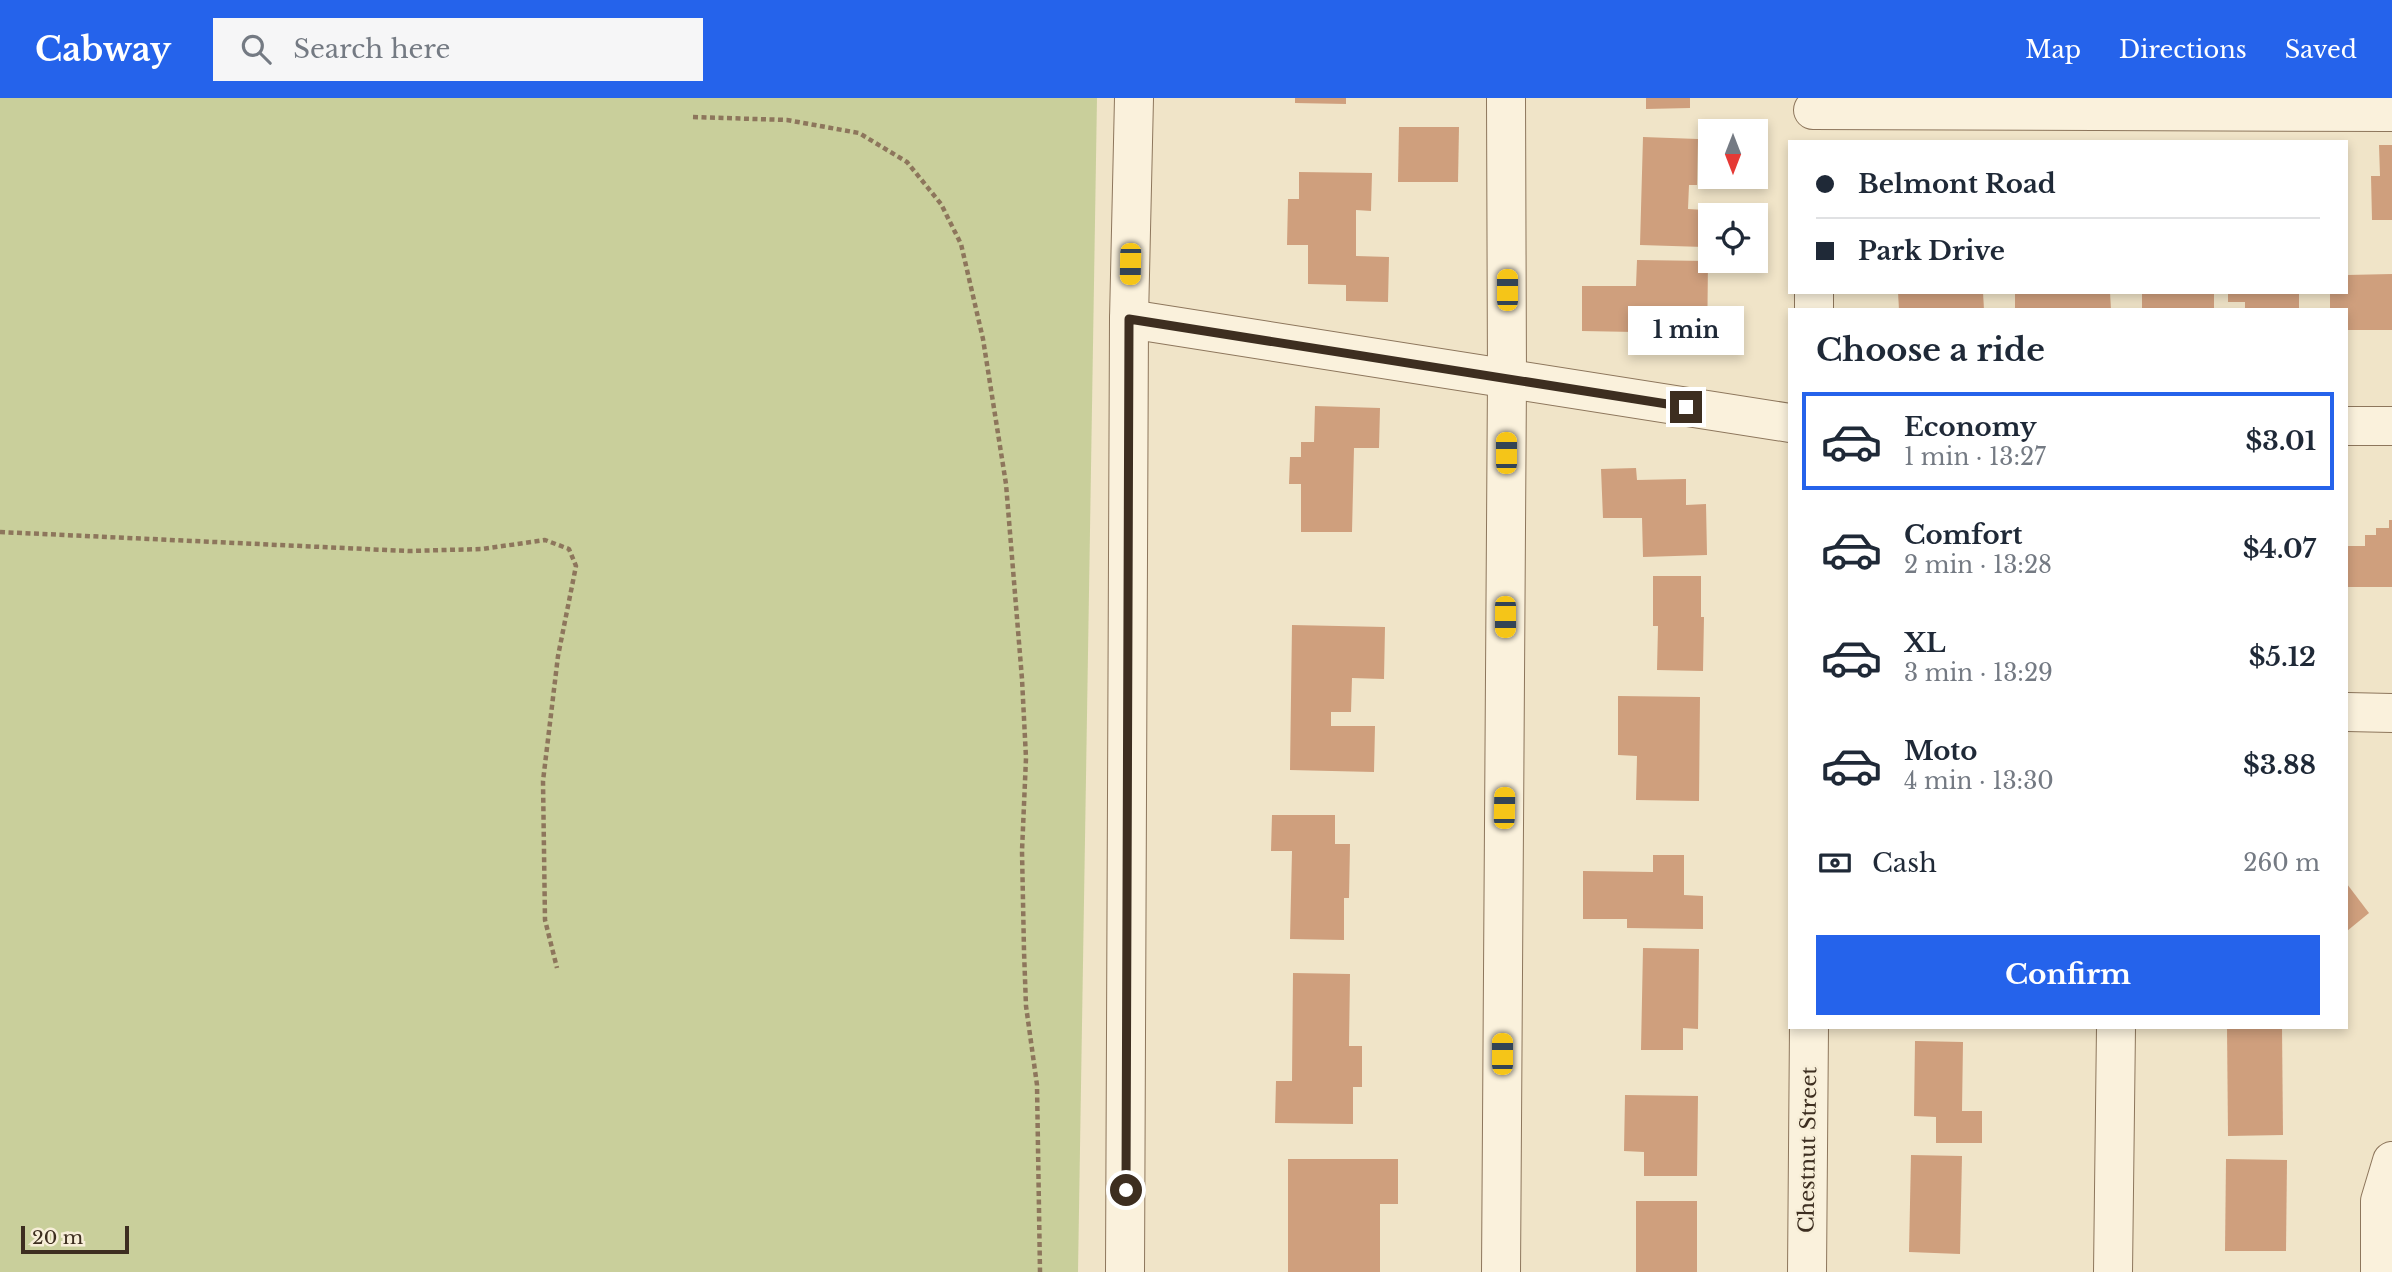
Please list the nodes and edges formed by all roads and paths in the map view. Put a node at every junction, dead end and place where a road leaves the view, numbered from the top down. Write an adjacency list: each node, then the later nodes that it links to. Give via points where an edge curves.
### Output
1 (1134, 98): 6 (street)
2 (1506, 98): 7 (street)
3 (2392, 112): 4 (street)
4 (1813, 116)
5 (693, 117): 18 (path, via 787,121 859,133 907,162 941,204 961,244 983,339 1006,484 1022,679 1024,951 1037,1086)
6 (1129, 319): 7 (street); 19 (street)
7 (1507, 379): 8 (street); 20 (street)
8 (1788, 423)
9 (2348, 426): 10 (street)
10 (2392, 426)
11 (0, 532): 14 (path, via 408,551 482,549 545,540 569,549 576,565 558,656 543,781 545,920)
12 (2348, 712): 13 (street)
13 (2392, 713)
14 (557, 968)
15 (1809, 1029): 21 (street, Chestnut Street)
16 (2116, 1029): 22 (street)
17 (2392, 1161): 23 (street, via 2380,1201)
18 (1040, 1272)
19 (1125, 1272)
20 (1501, 1272)
21 (1807, 1272)
22 (2113, 1272)
23 (2380, 1272)

